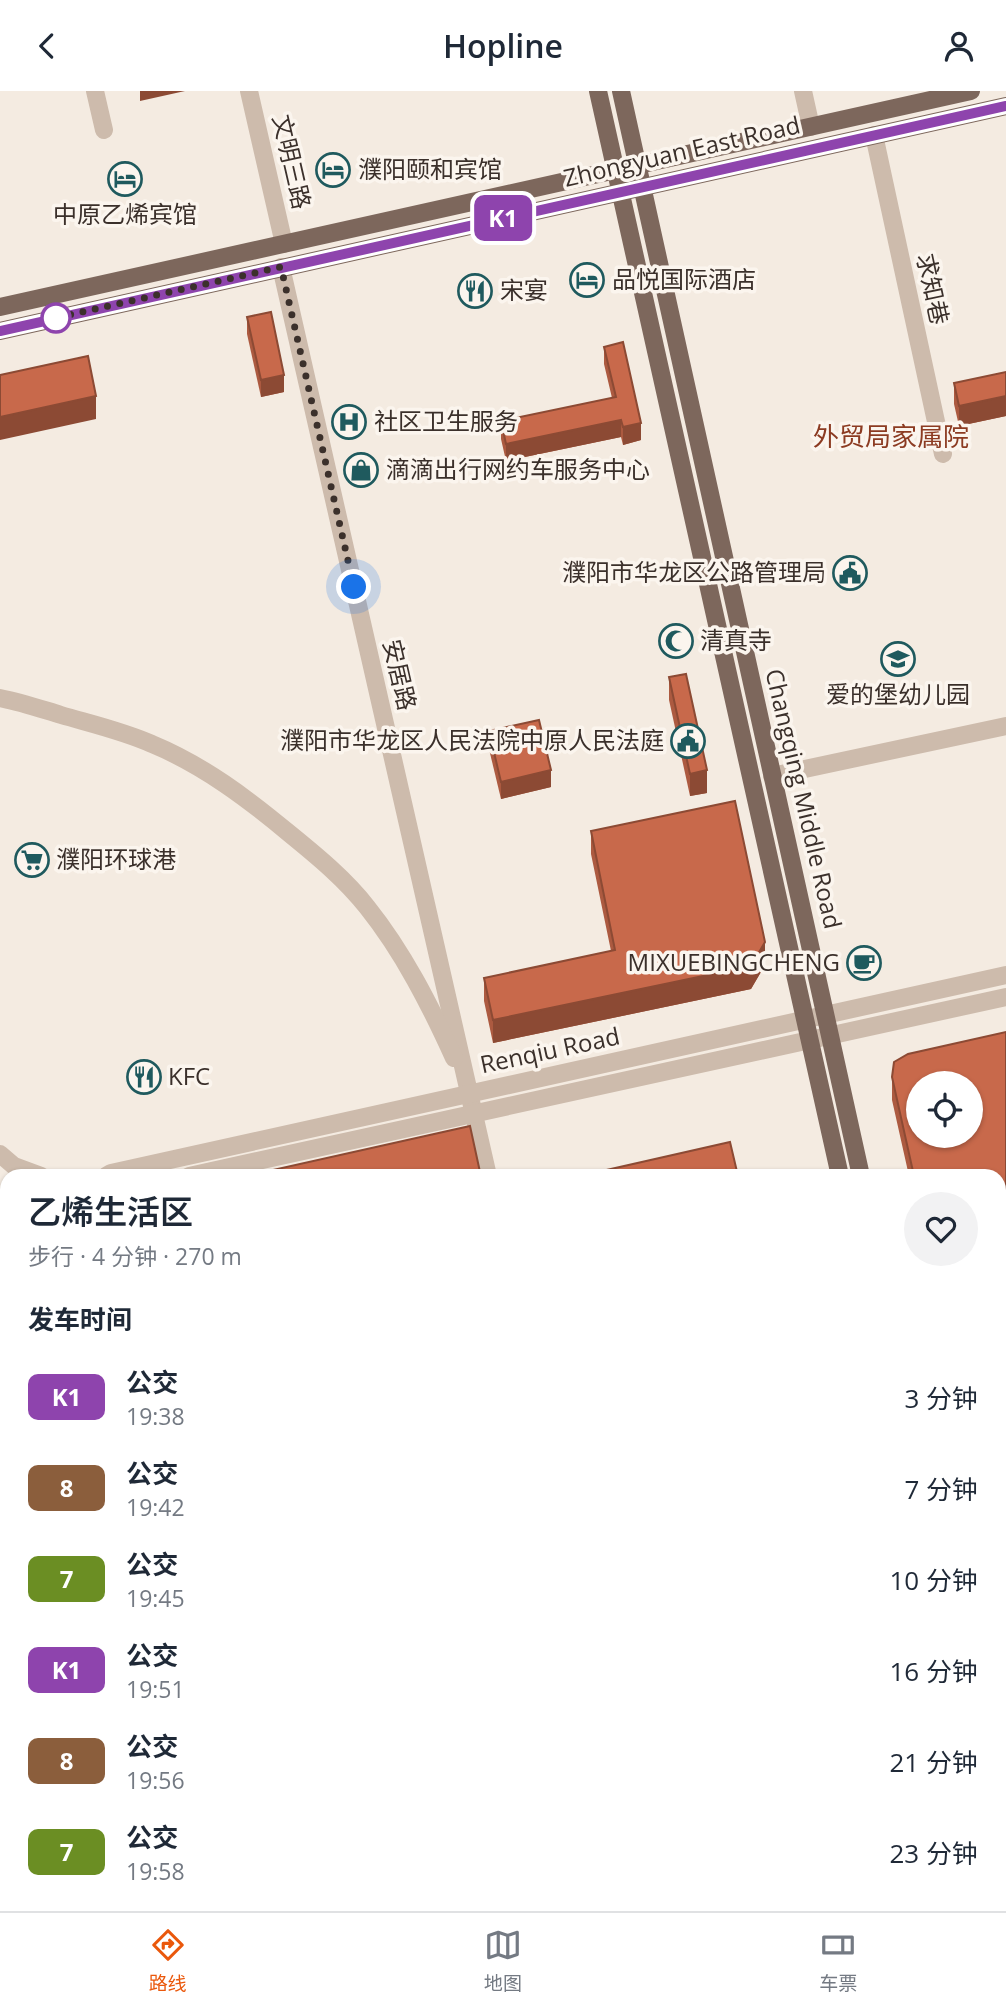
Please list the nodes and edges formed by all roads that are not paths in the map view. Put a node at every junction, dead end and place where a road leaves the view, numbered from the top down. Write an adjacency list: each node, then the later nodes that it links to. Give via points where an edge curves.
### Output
1 (95, 91): 9 (street)
2 (249, 91): 15 (street, 文明三路)
3 (598, 91): 12 (main road, Changqing Middle Road)
4 (621, 91): 11 (main road, Changqing Middle Road)
5 (803, 91): 8 (street)
6 (971, 91): 8 (main road, Zhongyuan East Road)
7 (1006, 106): 10 (main road, Zhongyuan East Road)
8 (811, 127): 11 (main road, Zhongyuan East Road)
9 (103, 130)
10 (874, 135): 13 (main road, Zhongyuan East Road); 19 (street, 求知巷)
11 (638, 165): 12 (main road, Zhongyuan East Road); 13 (main road, Changqing Middle Road)
12 (616, 170): 14 (main road, Changqing Middle Road); 15 (main road, Zhongyuan East Road)
13 (642, 186): 14 (main road, Zhongyuan East Road); 22 (main road, Changqing Middle Road)
14 (621, 191): 16 (main road, Zhongyuan East Road); 26 (main road, Changqing Middle Road)
15 (284, 244): 17 (main road, Zhongyuan East Road)
16 (281, 267): 18 (main road, Zhongyuan East Road); 29 (street, 安居路)
17 (0, 307)
18 (0, 331)
19 (943, 454)
20 (0, 698): 29 (street, via 153,744 240,794 307,848 365,905 389,937 431,1008)
21 (1006, 726): 22 (street)
22 (772, 776): 25 (main road, Changqing Middle Road)
23 (1006, 975): 25 (street, Renqiu Road)
24 (1006, 997): 27 (street, Renqiu Road)
25 (826, 1016): 26 (street, Renqiu Road); 27 (main road, Changqing Middle Road)
26 (805, 1021): 28 (main road, Changqing Middle Road); 29 (street, Renqiu Road)
27 (830, 1037): 28 (street, Renqiu Road); 37 (main road, Changqing Middle Road)
28 (810, 1042): 30 (street, Renqiu Road); 36 (main road, Changqing Middle Road)
29 (470, 1093): 30 (street); 33 (street, Renqiu Road)
30 (474, 1113): 34 (street, Renqiu Road); 35 (street)
31 (0, 1154): 32 (street)
32 (22, 1169)
33 (129, 1169)
34 (221, 1169)
35 (486, 1169)
36 (837, 1169)
37 (859, 1169)

